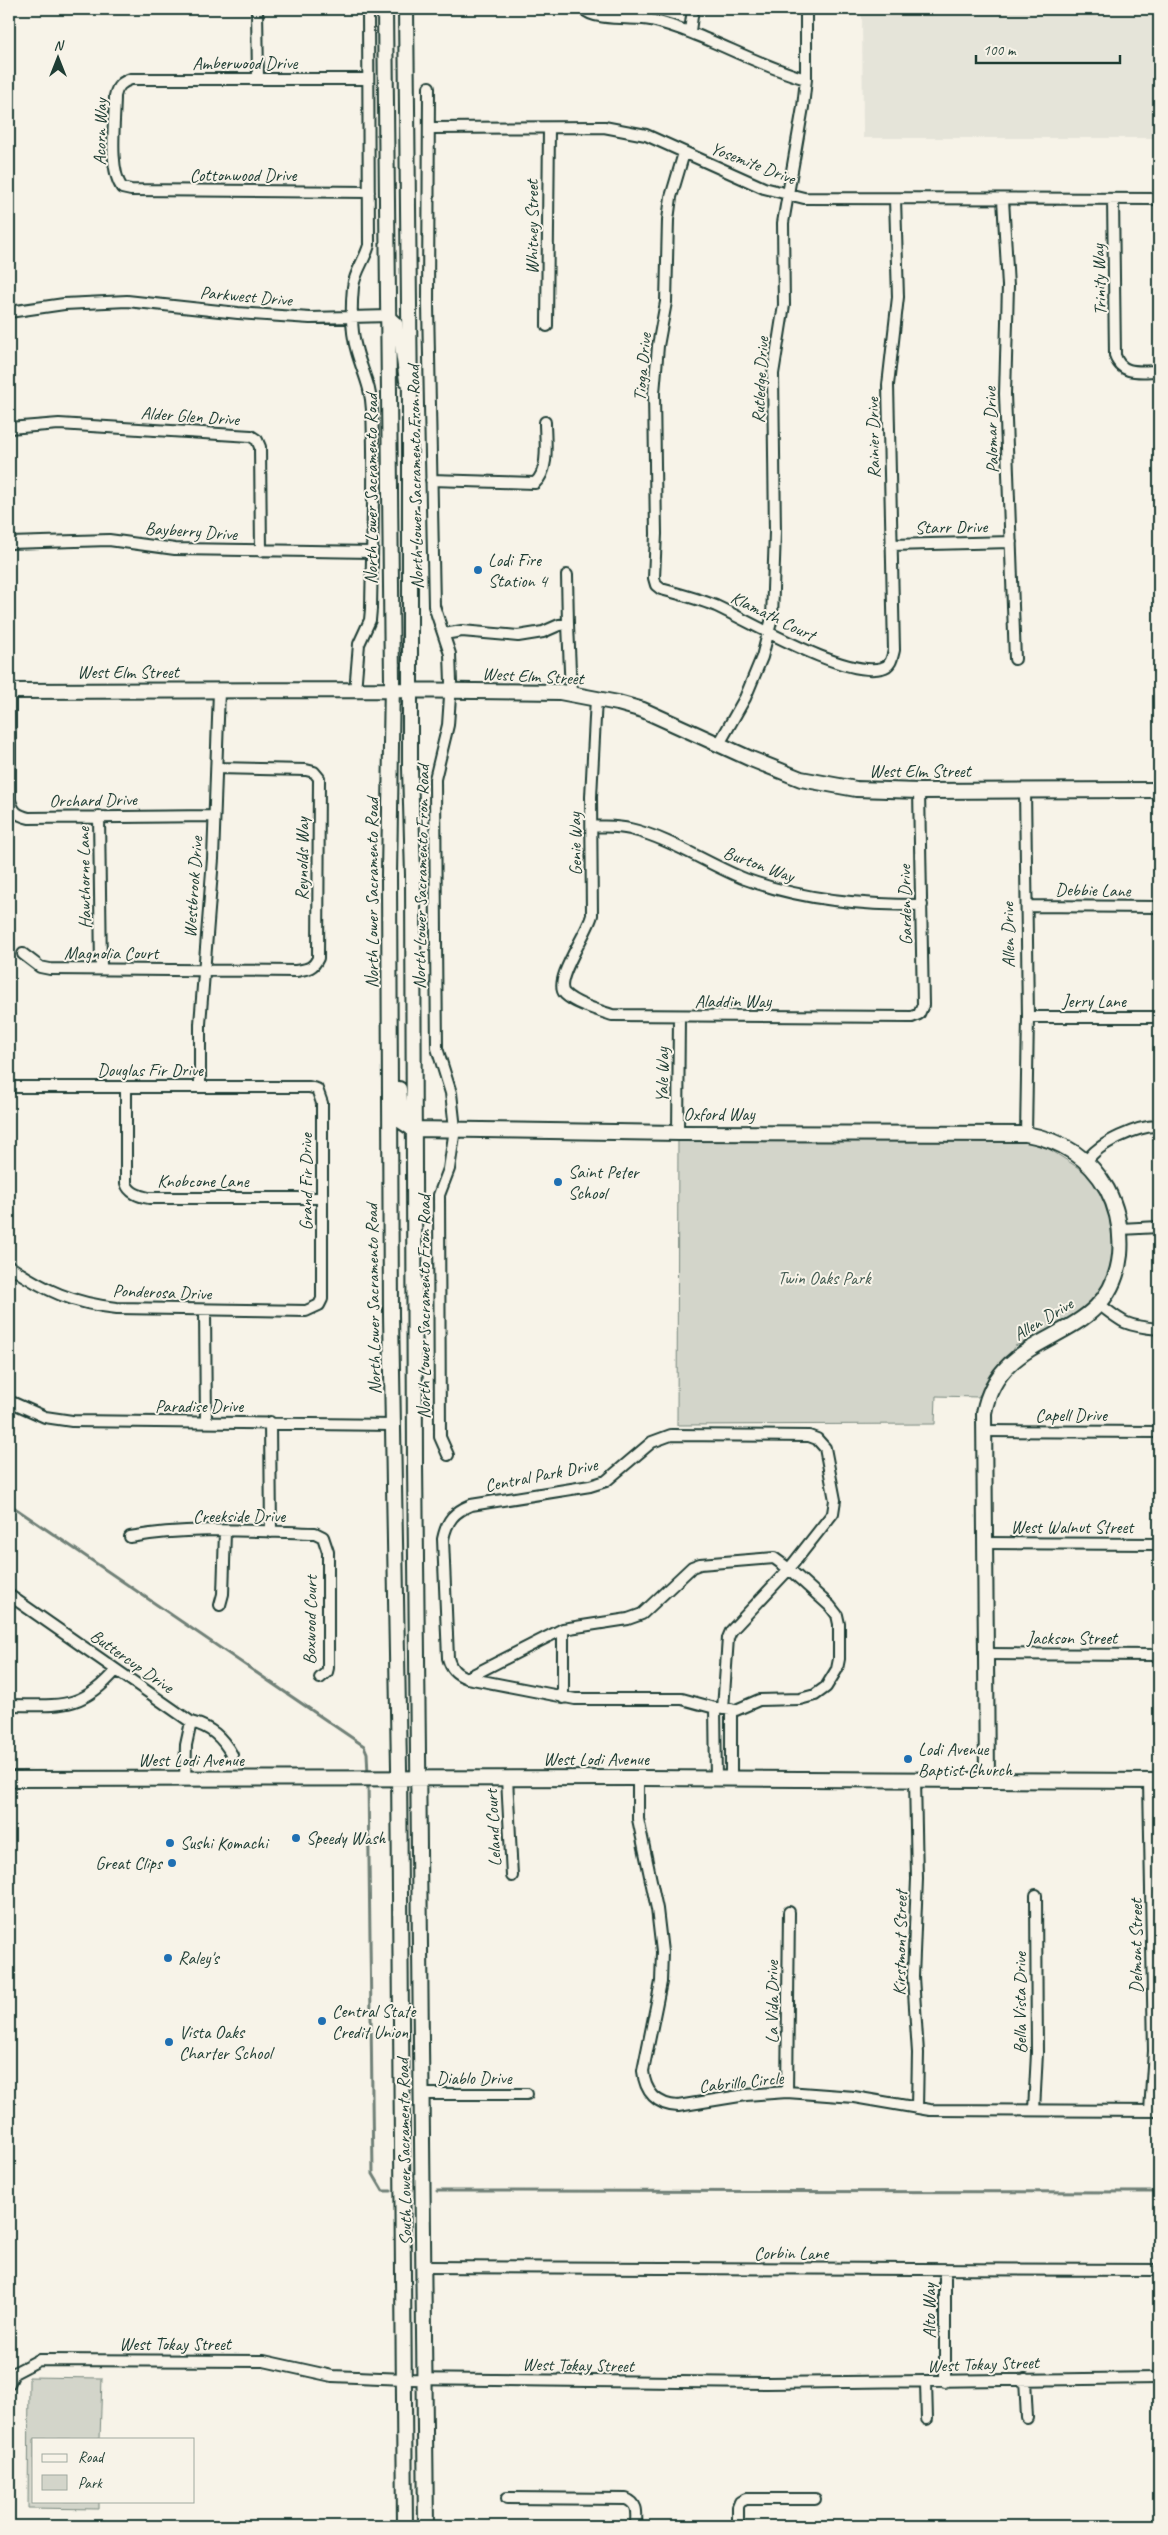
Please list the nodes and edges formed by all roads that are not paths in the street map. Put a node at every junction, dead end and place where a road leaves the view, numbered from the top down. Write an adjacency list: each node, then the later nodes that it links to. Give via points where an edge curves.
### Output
1 (258, 9): 9 (street)
2 (368, 9): 10 (street)
3 (386, 9): 25 (main road, North Lower Sacramento Road)
4 (406, 9): 29 (main road, North Lower Sacramento Road)
5 (693, 9): 8 (street)
6 (806, 9): 11 (street, Rutledge Drive)
7 (585, 10): 8 (street, via 593,15 650,20)
8 (690, 31): 11 (street, via 723,48)
9 (258, 79): 10 (street, Amberwood Drive); 12 (street, Amberwood Drive, via 131,79)
10 (368, 79): 18 (street)
11 (806, 79): 19 (street, Rutledge Drive)
12 (123, 82): 17 (street, Acorn Way, via 115,96 114,164)
13 (429, 87): 14 (street, North Lower Sacramento Fron Road)
14 (431, 128): 15 (street, Yosemite Drive); 32 (street, North Lower Sacramento Fron Road, via 428,305)
15 (548, 128): 16 (street, Yosemite Drive, via 604,127 632,131); 27 (street, Whitney Street)
16 (684, 153): 19 (street, Yosemite Drive, via 758,186); 39 (street, Tioga Drive, via 668,220 666,302 654,393)
17 (119, 184): 18 (street, Cottonwood Drive, via 131,190)
18 (369, 192): 26 (street, via 369,245 353,287)
19 (787, 195): 20 (street, Yosemite Drive); 41 (street, Rutledge Drive, via 783,223 784,305 773,374 774,594)
20 (895, 199): 21 (street, Yosemite Drive); 35 (street, Rainier Drive, via 898,297 888,385)
21 (1003, 199): 22 (street, Yosemite Drive); 33 (street, Palomar Drive, via 1008,286 1004,394)
22 (1113, 199): 23 (street, Yosemite Drive); 28 (street, Trinity Way, via 1117,359 1123,368 1132,371)
23 (1159, 199)
24 (9, 312): 26 (street, Parkwest Drive, via 64,304 127,301 238,313)
25 (389, 316): 26 (street, Parkwest Drive); 29 (street, via 397,323); 45 (main road, North Lower Sacramento Road)
26 (352, 319): 37 (street, via 356,349 371,394)
27 (548, 326)
28 (1159, 371)
29 (410, 404): 49 (main road, North Lower Sacramento Road)
30 (545, 422): 32 (street, via 544,469 534,483)
31 (9, 428): 36 (street, Alder Glen Drive, via 58,424 251,436 260,447)
32 (431, 480): 42 (street, North Lower Sacramento Fron Road, via 434,606)
33 (1011, 542): 35 (street, Starr Drive); 43 (street, Palomar Drive)
34 (9, 543): 36 (street, Bayberry Drive, via 109,540 175,549)
35 (891, 545): 44 (street, Rainier Drive, via 894,650 888,665)
36 (261, 551): 37 (street, Bayberry Drive)
37 (372, 552): 48 (street, via 372,609 358,644)
38 (567, 575): 40 (street)
39 (656, 585): 41 (street, Klamath Court, via 716,606)
40 (568, 624): 42 (street, via 518,636 462,631); 51 (street)
41 (770, 633): 44 (street, Klamath Court, via 836,662); 53 (street, Rutledge Drive, via 745,698)
42 (444, 634): 50 (street, North Lower Sacramento Fron Road, via 450,654)
43 (1015, 659)
44 (878, 669)
45 (391, 690): 48 (main road, West Elm Street); 49 (main road, West Elm Street); 74 (main road, North Lower Sacramento Road)
46 (10, 691): 47 (main road, West Elm Street); 55 (street)
47 (218, 691): 48 (main road, West Elm Street); 54 (street, Westbrook Drive)
48 (356, 691)
49 (410, 691): 50 (main road, West Elm Street); 80 (main road, North Lower Sacramento Road)
50 (451, 692): 51 (main road, West Elm Street); 81 (street, North Lower Sacramento Fron Road, via 448,725 435,779 436,939 437,1048 449,1084)
51 (571, 694): 52 (main road, West Elm Street)
52 (596, 698): 53 (main road, West Elm Street, via 643,710); 61 (street, Genie Way, via 592,745)
53 (719, 744): 58 (main road, West Elm Street, via 801,778 856,789)
54 (216, 768): 60 (street, Westbrook Drive); 66 (street, Reynolds Way, via 297,770 314,772 319,778 318,958)
55 (10, 773): 59 (street, Orchard Drive, via 12,810 19,815 29,818)
56 (1025, 789): 57 (main road, West Elm Street); 58 (main road, West Elm Street); 63 (street, Allen Drive)
57 (1159, 790)
58 (919, 791): 62 (street, Garden Drive)
59 (99, 816): 60 (street, Orchard Drive); 67 (street, Hawthorne Lane)
60 (213, 816): 68 (street, Westbrook Drive, via 213,859)
61 (592, 826): 62 (street, Burton Way, via 628,829 649,835 721,869 795,894 850,903); 69 (street, Genie Way, via 590,921)
62 (922, 906): 70 (street, Garden Drive, via 924,1005)
63 (1027, 906): 64 (street, Debbie Lane); 72 (street, Allen Drive)
64 (1159, 906)
65 (23, 954): 67 (street, Magnolia Court, via 40,967)
66 (315, 965): 68 (street, Magnolia Court, via 296,971)
67 (101, 969): 68 (street, Magnolia Court)
68 (203, 970): 75 (street, Westbrook Drive)
69 (561, 983): 71 (street, Aladdin Way, via 566,994 584,1005 612,1015)
70 (916, 1015): 71 (street, Aladdin Way)
71 (679, 1017): 82 (street, Yale Way)
72 (1028, 1017): 73 (street, Jerry Lane); 83 (street, Allen Drive)
73 (1159, 1017)
74 (390, 1032): 80 (main road, via 398,1054 401,1121); 96 (main road, North Lower Sacramento Road)
75 (200, 1086): 77 (street, Douglas Fir Drive); 78 (street, Douglas Fir Drive)
76 (9, 1087): 77 (street, Douglas Fir Drive)
77 (126, 1087): 85 (street, Knobcone Lane, via 126,1182 137,1195 149,1198)
78 (291, 1087): 85 (street, Grand Fir Drive, via 310,1087 321,1094)
79 (1159, 1126): 84 (street, via 1134,1130 1112,1141)
80 (413, 1129): 81 (main road, Oxford Way); 100 (main road, North Lower Sacramento Road)
81 (455, 1129): 82 (main road, Oxford Way); 99 (street, North Lower Sacramento Fron Road, via 449,1169 440,1195 440,1438)
82 (678, 1133): 83 (main road, Oxford Way)
83 (1026, 1134): 84 (main road, Allen Drive, via 1052,1140)
84 (1087, 1161): 87 (main road, Allen Drive, via 1113,1201)
85 (322, 1198): 89 (street, Grand Fir Drive)
86 (1159, 1227): 87 (street)
87 (1120, 1228): 90 (main road, Allen Drive, via 1119,1261 1112,1284)
88 (9, 1266): 91 (street, Ponderosa Drive, via 47,1290 91,1305)
89 (321, 1302): 91 (street, Ponderosa Drive, via 306,1311)
90 (1099, 1304): 92 (street, via 1121,1322); 97 (main road, Allen Drive, via 1069,1328 1030,1347 1010,1362 994,1382 986,1402)
91 (205, 1310): 94 (street)
92 (1159, 1329)
93 (9, 1401): 94 (street, Paradise Drive, via 45,1417 72,1421)
94 (206, 1422): 95 (street, Paradise Drive)
95 (270, 1422): 96 (street, Paradise Drive); 102 (street)
96 (393, 1425): 100 (main road, via 408,1433); 122 (main road, North Lower Sacramento Road)
97 (983, 1431): 98 (street, Capell Drive); 104 (main road, Allen Drive)
98 (1159, 1432)
99 (448, 1455)
100 (416, 1463): 123 (main road, North Lower Sacramento Road)
101 (225, 1532): 102 (street, Creekside Drive); 103 (street, Creekside Drive, via 151,1533); 109 (street)
102 (271, 1532): 106 (street, Creekside Drive, via 315,1533 326,1540)
103 (130, 1537)
104 (984, 1543): 105 (street, West Walnut Street); 111 (main road, Allen Drive)
105 (1159, 1544)
106 (328, 1560): 114 (street, Boxwood Court, via 328,1668)
107 (789, 1568): 110 (street, via 774,1558 700,1564 692,1567 642,1614); 115 (street, Central Park Drive, via 833,1513 833,1479 825,1448 809,1436 671,1435 652,1442 606,1481 471,1504 451,1516 444,1539 448,1658 456,1674); 118 (street, Central Park Drive, via 731,1631); 118 (street, via 838,1615 838,1669 826,1687 815,1695 800,1699 759,1700 736,1710)
108 (9, 1595): 113 (street, Buttercup Drive)
109 (220, 1605)
110 (563, 1629): 115 (street); 116 (street)
111 (984, 1654): 112 (street, Jackson Street); 130 (main road, Allen Drive)
112 (1159, 1655)
113 (116, 1670): 117 (street, via 101,1687 77,1702 56,1706); 119 (street, Buttercup Drive)
114 (320, 1678)
115 (467, 1678): 116 (street, Central Park Drive)
116 (563, 1698): 118 (street, Central Park Drive, via 682,1699)
117 (9, 1706)
118 (723, 1709): 127 (street, Central Park Drive); 128 (street, Central Park Drive)
119 (191, 1722): 120 (street, Buttercup Drive, via 204,1725 219,1735); 126 (street, via 186,1745)
120 (232, 1755)
121 (9, 1778): 126 (main road, West Lodi Avenue)
122 (399, 1778): 123 (main road, West Lodi Avenue); 126 (main road, West Lodi Avenue); 135 (main road, South Lower Sacramento Road)
123 (419, 1778): 124 (main road, West Lodi Avenue); 136 (main road, South Lower Sacramento Road)
124 (507, 1778): 125 (main road, West Lodi Avenue); 132 (street, Leland Court)
125 (638, 1778): 127 (main road, West Lodi Avenue); 137 (street, Cabrillo Circle, via 638,1819 657,1909 662,1952 661,1982 644,2065 646,2085 657,2101 669,2106)
126 (185, 1779)
127 (716, 1779): 128 (main road, West Lodi Avenue)
128 (731, 1779): 129 (main road, West Lodi Avenue)
129 (915, 1779): 130 (main road, West Lodi Avenue); 140 (street, Kirstmont Street, via 917,1880 913,1977 918,2053)
130 (987, 1779): 131 (main road, West Lodi Avenue)
131 (1154, 1781): 142 (street, Delmont Street)
132 (512, 1876)
133 (1036, 1895): 141 (street, Bella Vista Drive)
134 (789, 1912): 137 (street, La Vida Drive)
135 (400, 1969): 136 (main road, via 406,1970 411,1978 413,2054); 147 (main road, South Lower Sacramento Road)
136 (421, 2067): 138 (main road, South Lower Sacramento Road)
137 (787, 2092): 140 (street, Cabrillo Circle, via 854,2097)
138 (422, 2094): 139 (street, Diablo Drive); 143 (main road, South Lower Sacramento Road)
139 (527, 2094)
140 (916, 2108): 141 (street, Cabrillo Circle)
141 (1034, 2110): 142 (street, Cabrillo Circle)
142 (1155, 2111)
143 (423, 2267): 144 (street, Corbin Lane); 148 (main road, South Lower Sacramento Road)
144 (945, 2270): 145 (street, Corbin Lane); 151 (street, Alto Way)
145 (1159, 2270)
146 (1159, 2378): 149 (street, West Tokay Street)
147 (405, 2379): 148 (street, West Tokay Street); 152 (street, West Tokay Street, via 332,2376 264,2361 39,2360 14,2373); 157 (main road, South Lower Sacramento Road)
148 (424, 2379): 150 (street, West Tokay Street); 158 (main road, South Lower Sacramento Road)
149 (1025, 2379): 151 (street, West Tokay Street); 154 (street)
150 (926, 2382): 151 (street, West Tokay Street); 153 (street)
151 (945, 2382)
152 (9, 2384)
153 (927, 2418)
154 (1027, 2418)
155 (507, 2498): 159 (street, via 626,2499 636,2506)
156 (815, 2499): 160 (street, via 740,2502)
157 (406, 2526)
158 (426, 2526)
159 (636, 2526)
160 (738, 2526)

